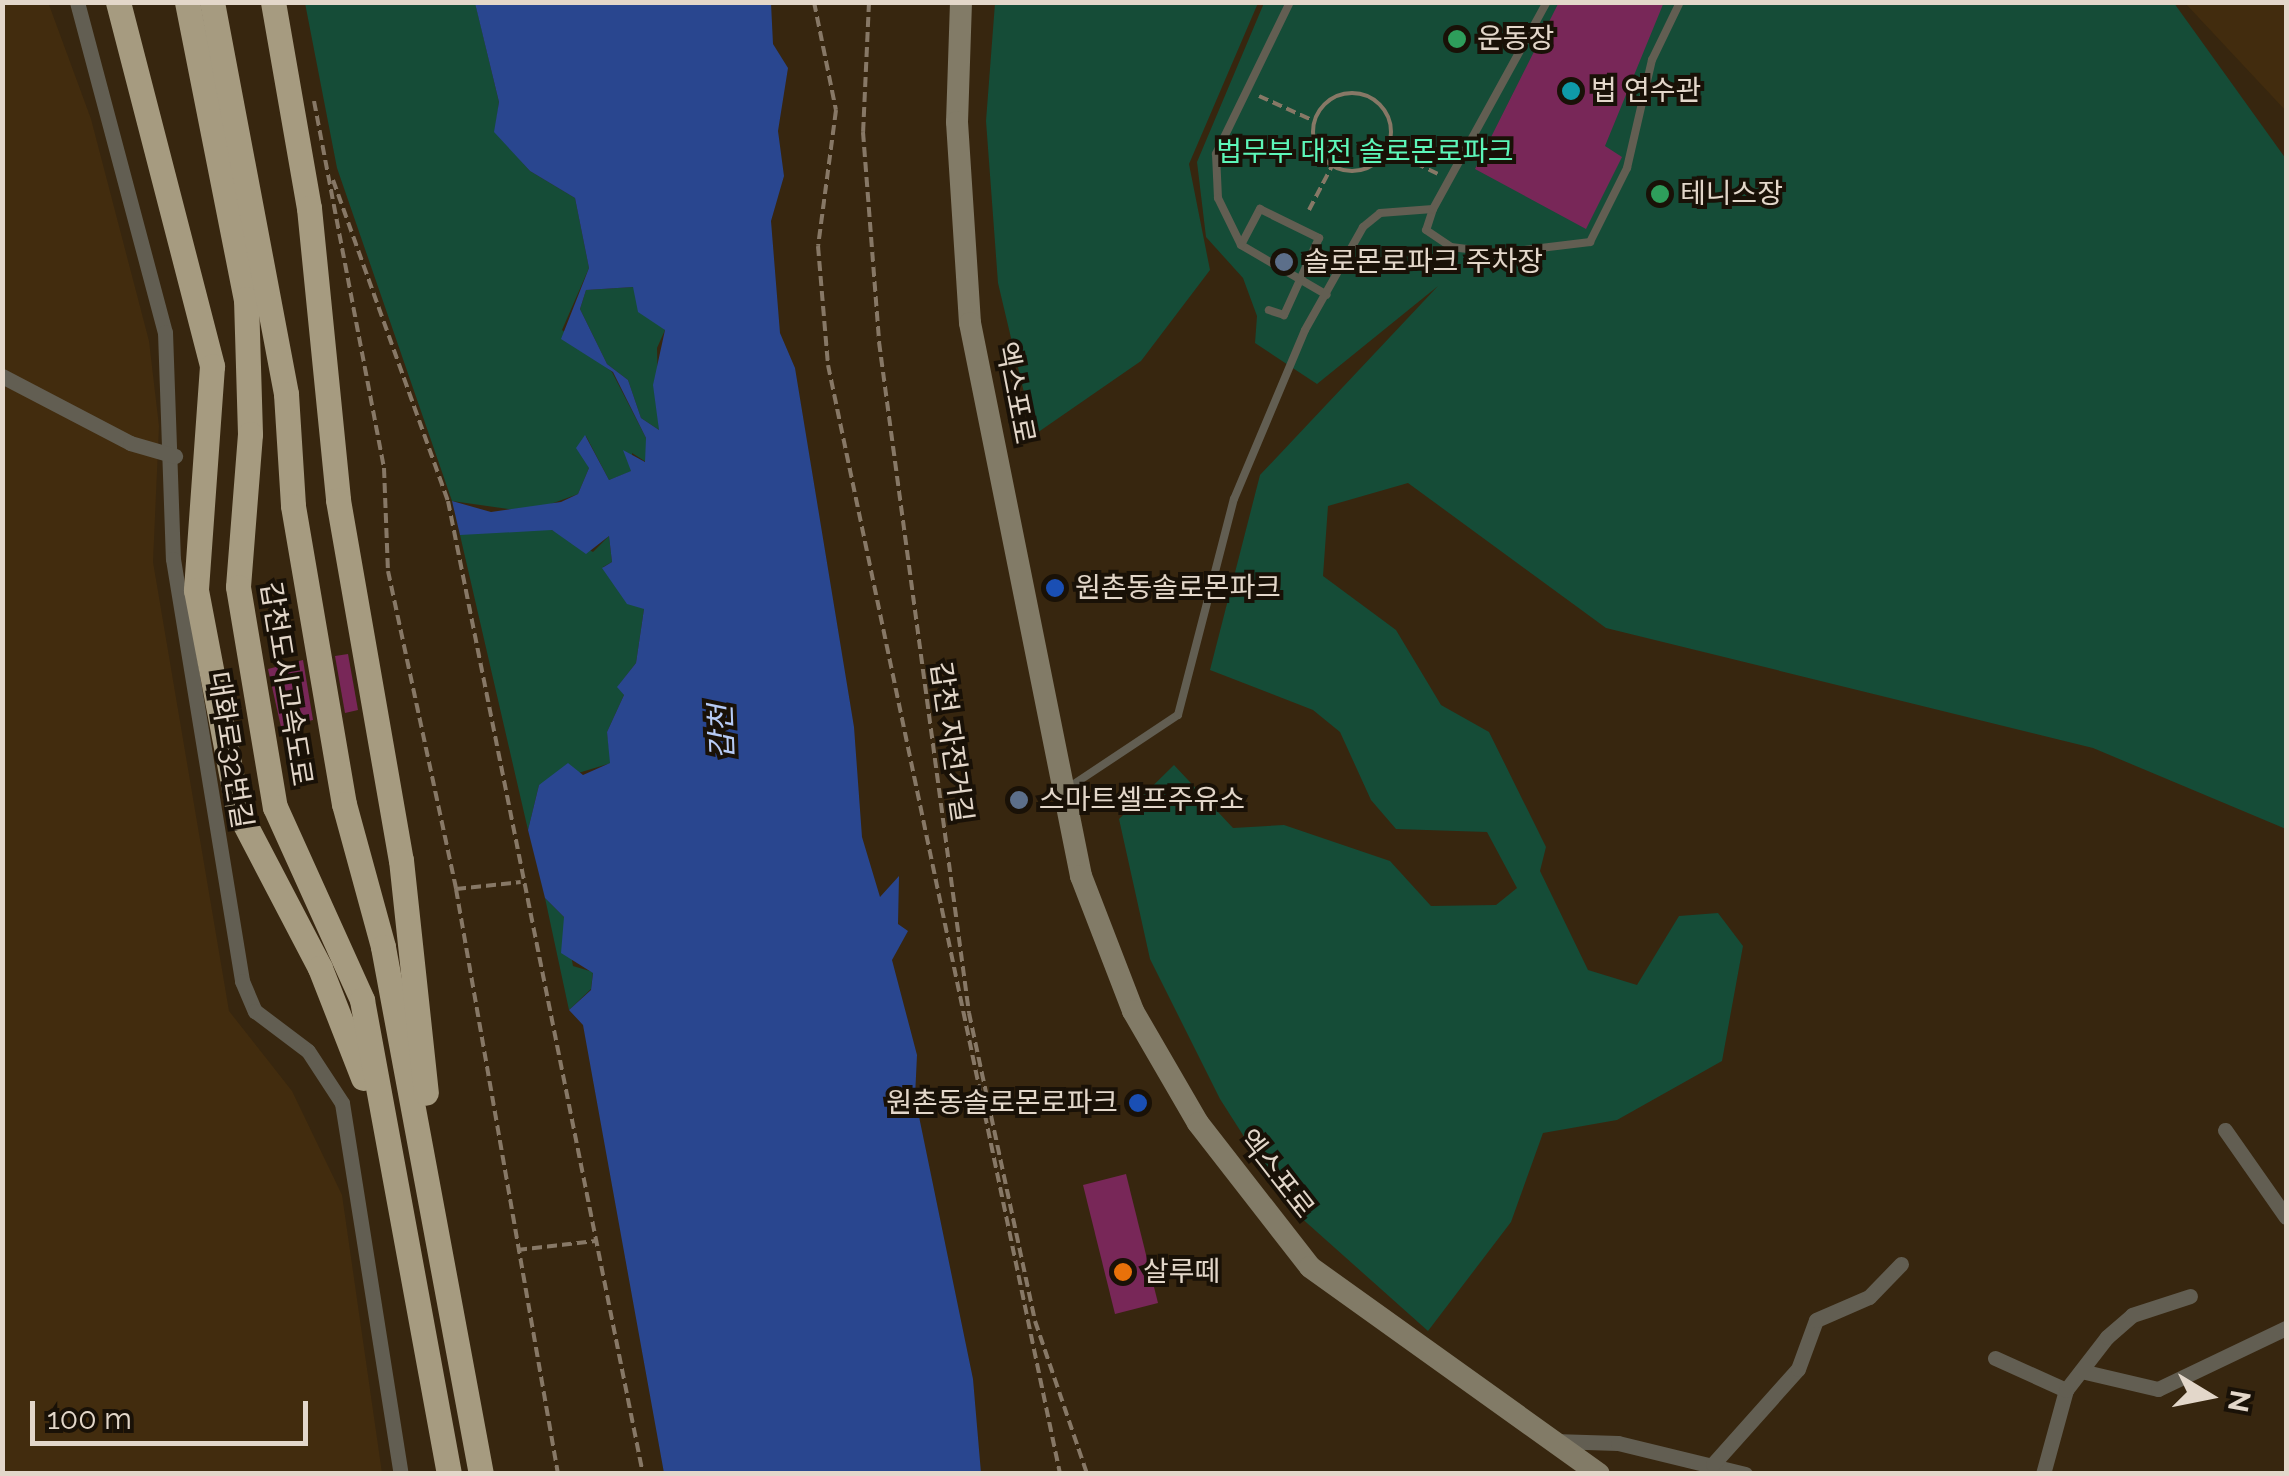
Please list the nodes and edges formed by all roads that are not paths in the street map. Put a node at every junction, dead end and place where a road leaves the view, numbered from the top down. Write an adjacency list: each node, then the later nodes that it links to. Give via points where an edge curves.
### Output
1 (77, 2): 16 (street, 대화로32번길, via 166,332)
2 (118, 2): 19 (highway, via 212,366 196,590 238,811 344,1019)
3 (187, 2): 19 (highway, 갑천도시고속도로, via 246,298 250,434 238,587 275,807 362,1000)
4 (212, 2): 23 (highway, 갑천도시고속도로, via 286,394 293,506 344,804 383,947)
5 (272, 2): 23 (highway, via 309,208 338,500 401,860)
6 (961, 2): 17 (main road, 엑스포로, via 957,122 970,323)
7 (1290, 2): 11 (lane, via 1216,154 1218,198)
8 (1547, 2): 10 (lane)
9 (1680, 2): 10 (lane, via 1652,60 1627,168 1590,242 1500,253 1451,247 1426,230)
10 (1433, 208): 13 (lane, via 1380,213 1362,227)
11 (1241, 245): 12 (lane); 12 (lane, via 1260,210 1319,238)
12 (1300, 279): 13 (lane); 14 (lane, via 1284,316)
13 (1327, 294): 17 (lane, via 1267,405 1178,716)
14 (1269, 310)
15 (2, 376): 16 (street, via 130,443)
16 (175, 456): 32 (street, 대화로32번길, via 178,595 242,981 255,1011 308,1050 342,1103)
17 (1064, 790): 28 (main road, 엑스포로, via 1081,876 1133,1011 1198,1123 1310,1267)
18 (2225, 1130): 20 (street)
19 (392, 1163): 30 (highway, 갑천도시고속도로)
20 (2286, 1217)
21 (1901, 1264): 29 (street, via 1870,1298 1816,1320 1798,1369)
22 (2190, 1296): 26 (street, via 2132,1314)
23 (450, 1297): 31 (highway, 갑천도시고속도로)
24 (2286, 1328): 26 (street, via 2158,1388)
25 (1995, 1358): 27 (street)
26 (2081, 1372): 27 (street)
27 (2066, 1390): 35 (street)
28 (1554, 1441): 29 (street, via 1618,1443); 33 (main road, 엑스포로)
29 (1713, 1464): 34 (street)
30 (448, 1470)
31 (481, 1470)
32 (401, 1474)
33 (1599, 1474)
34 (1746, 1474)
35 (2043, 1474)

